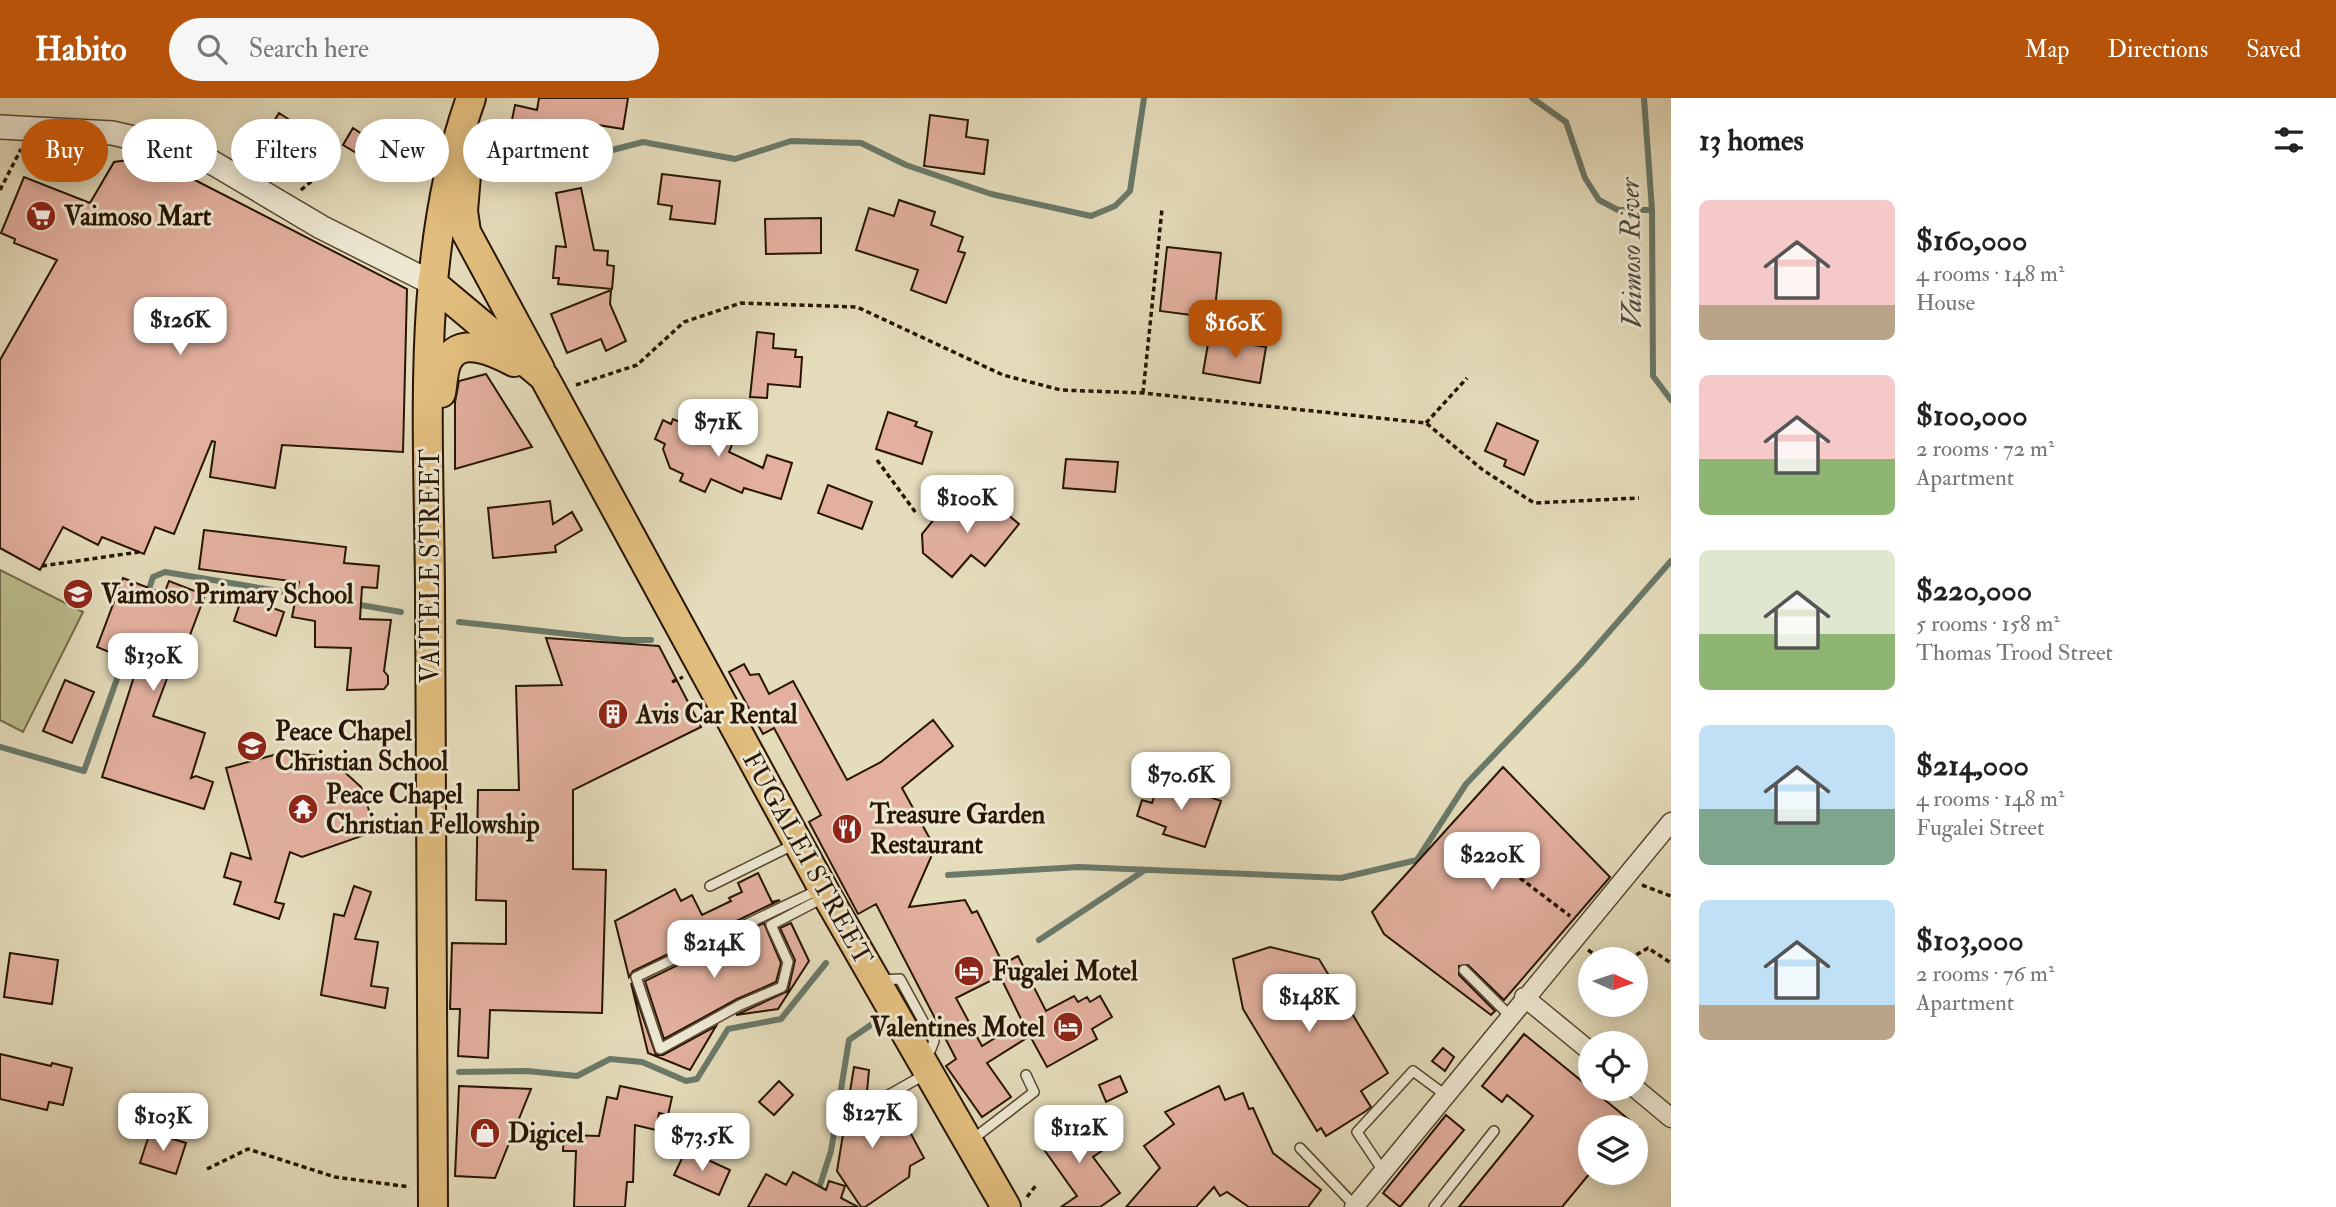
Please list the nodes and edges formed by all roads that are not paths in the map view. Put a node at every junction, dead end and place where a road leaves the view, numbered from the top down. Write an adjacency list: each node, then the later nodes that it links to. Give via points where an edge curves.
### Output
1 (471, 98): 4 (main road, VAITELE STREET, via 455,143)
2 (479, 98): 5 (main road, via 465,172 466,232)
3 (0, 127): 4 (street, via 112,133 178,148)
4 (432, 283): 5 (main road, FUGALEI STREET); 6 (main road, VAITELE STREET)
5 (547, 386): 6 (main road, via 488,349 458,350 448,359); 8 (main road, FUGALEI STREET)
6 (429, 454): 25 (main road, VAITELE STREET)
7 (1671, 822): 12 (street)
8 (798, 842): 9 (lane); 10 (main road, FUGALEI STREET)
9 (710, 886)
10 (825, 892): 10 (lane, via 636,977 660,1049 782,987 788,962 771,925); 15 (main road, FUGALEI STREET)
11 (1464, 970): 13 (lane)
12 (1524, 998): 13 (street); 14 (street)
13 (1509, 1015): 17 (street)
14 (1578, 1042)
15 (927, 1069): 18 (lane); 22 (main road, FUGALEI STREET)
16 (1026, 1075): 22 (lane, via 1034,1091)
17 (1444, 1094): 24 (street); 24 (lane, via 1413,1071 1356,1132)
18 (887, 1096)
19 (1648, 1099): 20 (street)
20 (1671, 1118)
21 (1494, 1131): 28 (lane)
22 (969, 1142): 27 (main road, FUGALEI STREET)
23 (1300, 1148): 26 (lane)
24 (1383, 1171): 26 (street)
25 (433, 1198)
26 (1354, 1206)
27 (1006, 1207)
28 (1434, 1207)

